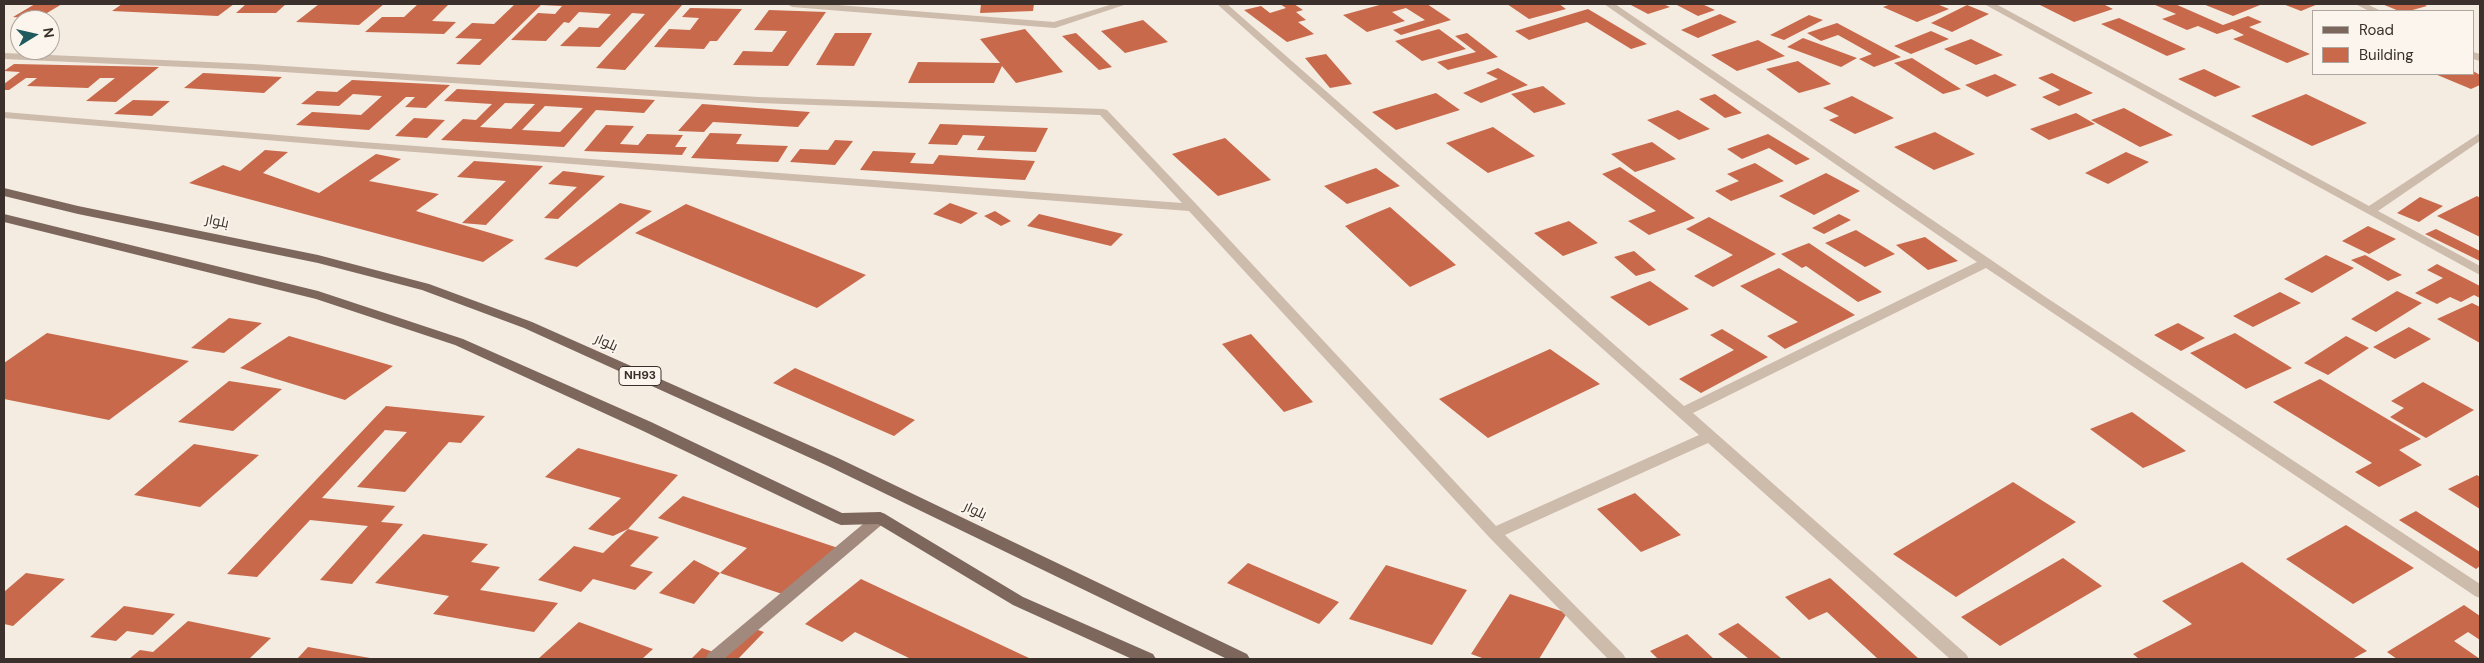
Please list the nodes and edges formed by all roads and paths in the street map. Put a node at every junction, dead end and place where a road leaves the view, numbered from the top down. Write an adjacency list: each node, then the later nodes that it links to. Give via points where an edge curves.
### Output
1 (792, 4): 2 (street, via 1056,26)
2 (1122, 4)
3 (1222, 4): 17 (street)
4 (1610, 4): 15 (street)
5 (1989, 4): 13 (street)
6 (2360, 4): 7 (street)
7 (2374, 10)
8 (4, 56): 12 (street, via 253,67 758,100 1103,112)
9 (4, 115): 12 (street, via 362,146)
10 (2480, 136): 13 (street)
11 (4, 192): 24 (main road, بلوار / NH93, via 318,259 435,290 528,325 833,462)
12 (1193, 208): 20 (street)
13 (2370, 211): 16 (street)
14 (4, 218): 19 (main road, via 318,295 450,339 646,426 841,519)
15 (1987, 262): 17 (street); 21 (street)
16 (2480, 271)
17 (1683, 412): 18 (street)
18 (1710, 436): 20 (street); 26 (street)
19 (880, 518): 22 (street); 23 (main road, via 1018,601)
20 (1494, 533): 25 (street)
21 (2480, 592)
22 (713, 659)
23 (1148, 659)
24 (1242, 659)
25 (1618, 659)
26 (1961, 659)

